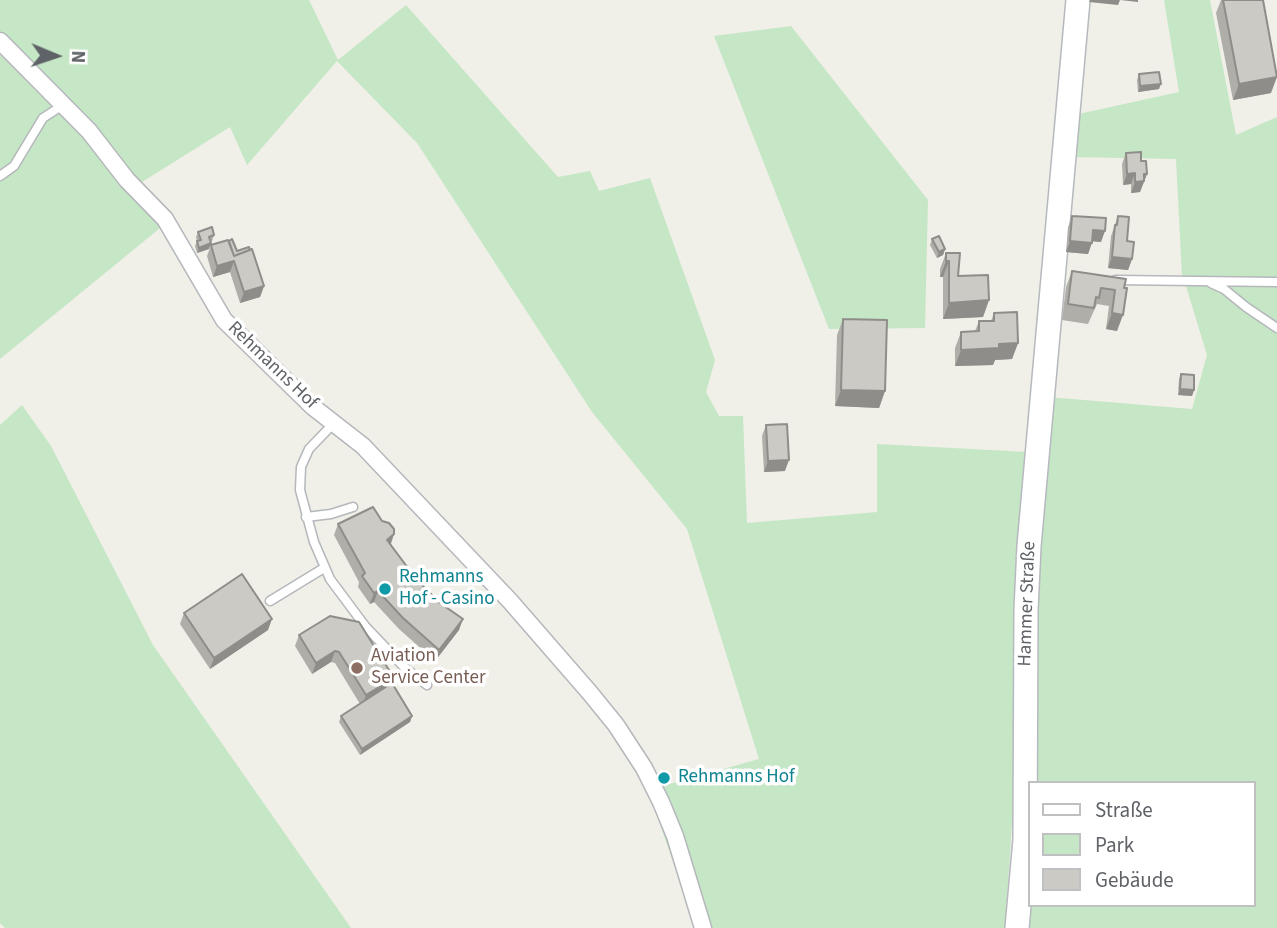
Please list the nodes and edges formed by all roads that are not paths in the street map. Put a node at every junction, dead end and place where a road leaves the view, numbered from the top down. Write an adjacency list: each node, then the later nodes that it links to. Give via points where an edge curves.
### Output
1 (1078, 0): 16 (main road, Hammer Straße, via 1059,281 1029,546 1025,839)
2 (0, 41): 3 (street, Rehmanns Hof)
3 (63, 105): 4 (lane, via 43,118 14,166); 9 (street, Rehmanns Hof, via 164,219 224,320)
4 (0, 176)
5 (1105, 281): 6 (lane)
6 (1201, 281): 7 (lane); 8 (lane, via 1224,289)
7 (1277, 282)
8 (1277, 328)
9 (334, 423): 11 (lane, via 309,449 302,467 300,490); 15 (street, Rehmanns Hof, via 363,446 510,601 616,725 644,768 675,836)
10 (353, 507): 11 (lane)
11 (306, 517): 12 (lane)
12 (324, 568): 13 (lane); 14 (lane, via 365,626)
13 (270, 601)
14 (427, 685)
15 (702, 928)
16 (1017, 928)

